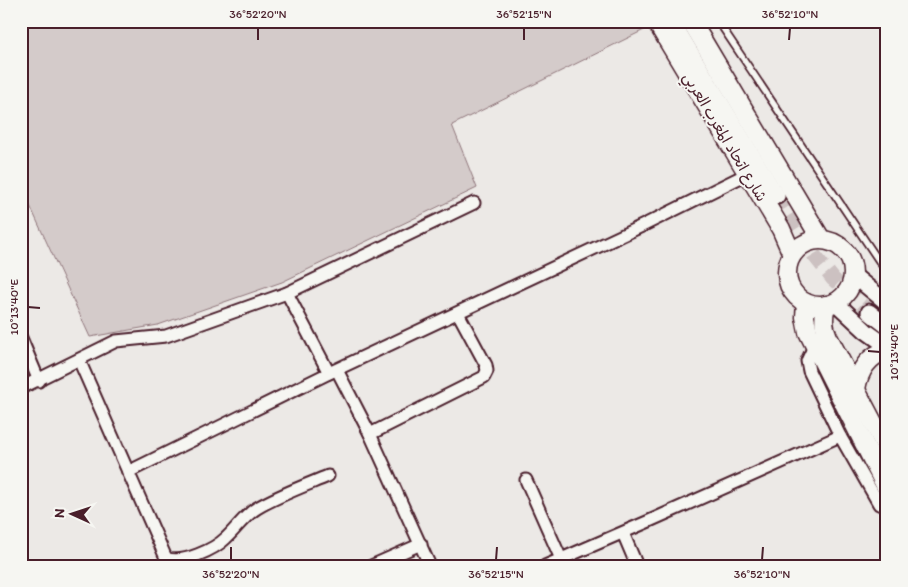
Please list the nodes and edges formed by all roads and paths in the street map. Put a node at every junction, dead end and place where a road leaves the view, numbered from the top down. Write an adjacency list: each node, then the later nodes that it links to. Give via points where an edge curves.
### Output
1 (656, 21): 5 (main road, شارع اتحاد المغرب العربي)
2 (672, 21): 6 (street)
3 (691, 21): 8 (main road, شارع اتحاد المغرب العربي)
4 (718, 21): 10 (lane)
5 (747, 174): 9 (main road, شارع اتحاد المغرب العربي, via 782,229); 17 (street)
6 (777, 196)
7 (474, 203): 12 (street)
8 (821, 239): 9 (main road, via 802,245); 11 (main road, via 845,251)
9 (792, 254): 13 (main road, via 788,263 788,282)
10 (887, 273)
11 (853, 275): 14 (street); 15 (main road, via 847,291)
12 (286, 293): 23 (street, via 166,336 116,341); 24 (street)
13 (806, 303): 15 (main road, via 816,306); 20 (main road, via 808,332)
14 (887, 303)
15 (831, 304): 21 (street); 27 (main road, via 823,316 824,327)
16 (869, 312): 18 (street)
17 (458, 313): 24 (street); 28 (street, via 486,365 484,377)
18 (887, 326)
19 (21, 338): 25 (street)
20 (815, 344): 29 (street, via 807,361 809,371); 34 (main road)
21 (887, 346)
22 (887, 350): 27 (main road, via 863,367)
23 (79, 360): 25 (street); 31 (street)
24 (333, 371): 28 (street); 31 (street)
25 (39, 380): 26 (street)
26 (21, 388)
27 (856, 389): 30 (main road)
28 (370, 434): 37 (street)
29 (840, 436): 35 (street, via 879,504); 36 (street)
30 (887, 449)
31 (128, 472): 39 (street, via 166,558)
32 (328, 476): 39 (street, via 254,509 225,539)
33 (526, 480): 38 (street)
34 (887, 488)
35 (887, 507)
36 (623, 533): 38 (street); 43 (street)
37 (421, 544): 40 (street); 41 (street)
38 (561, 559): 42 (street)
39 (197, 561)
40 (371, 566)
41 (430, 566)
42 (545, 566)
43 (637, 566)

